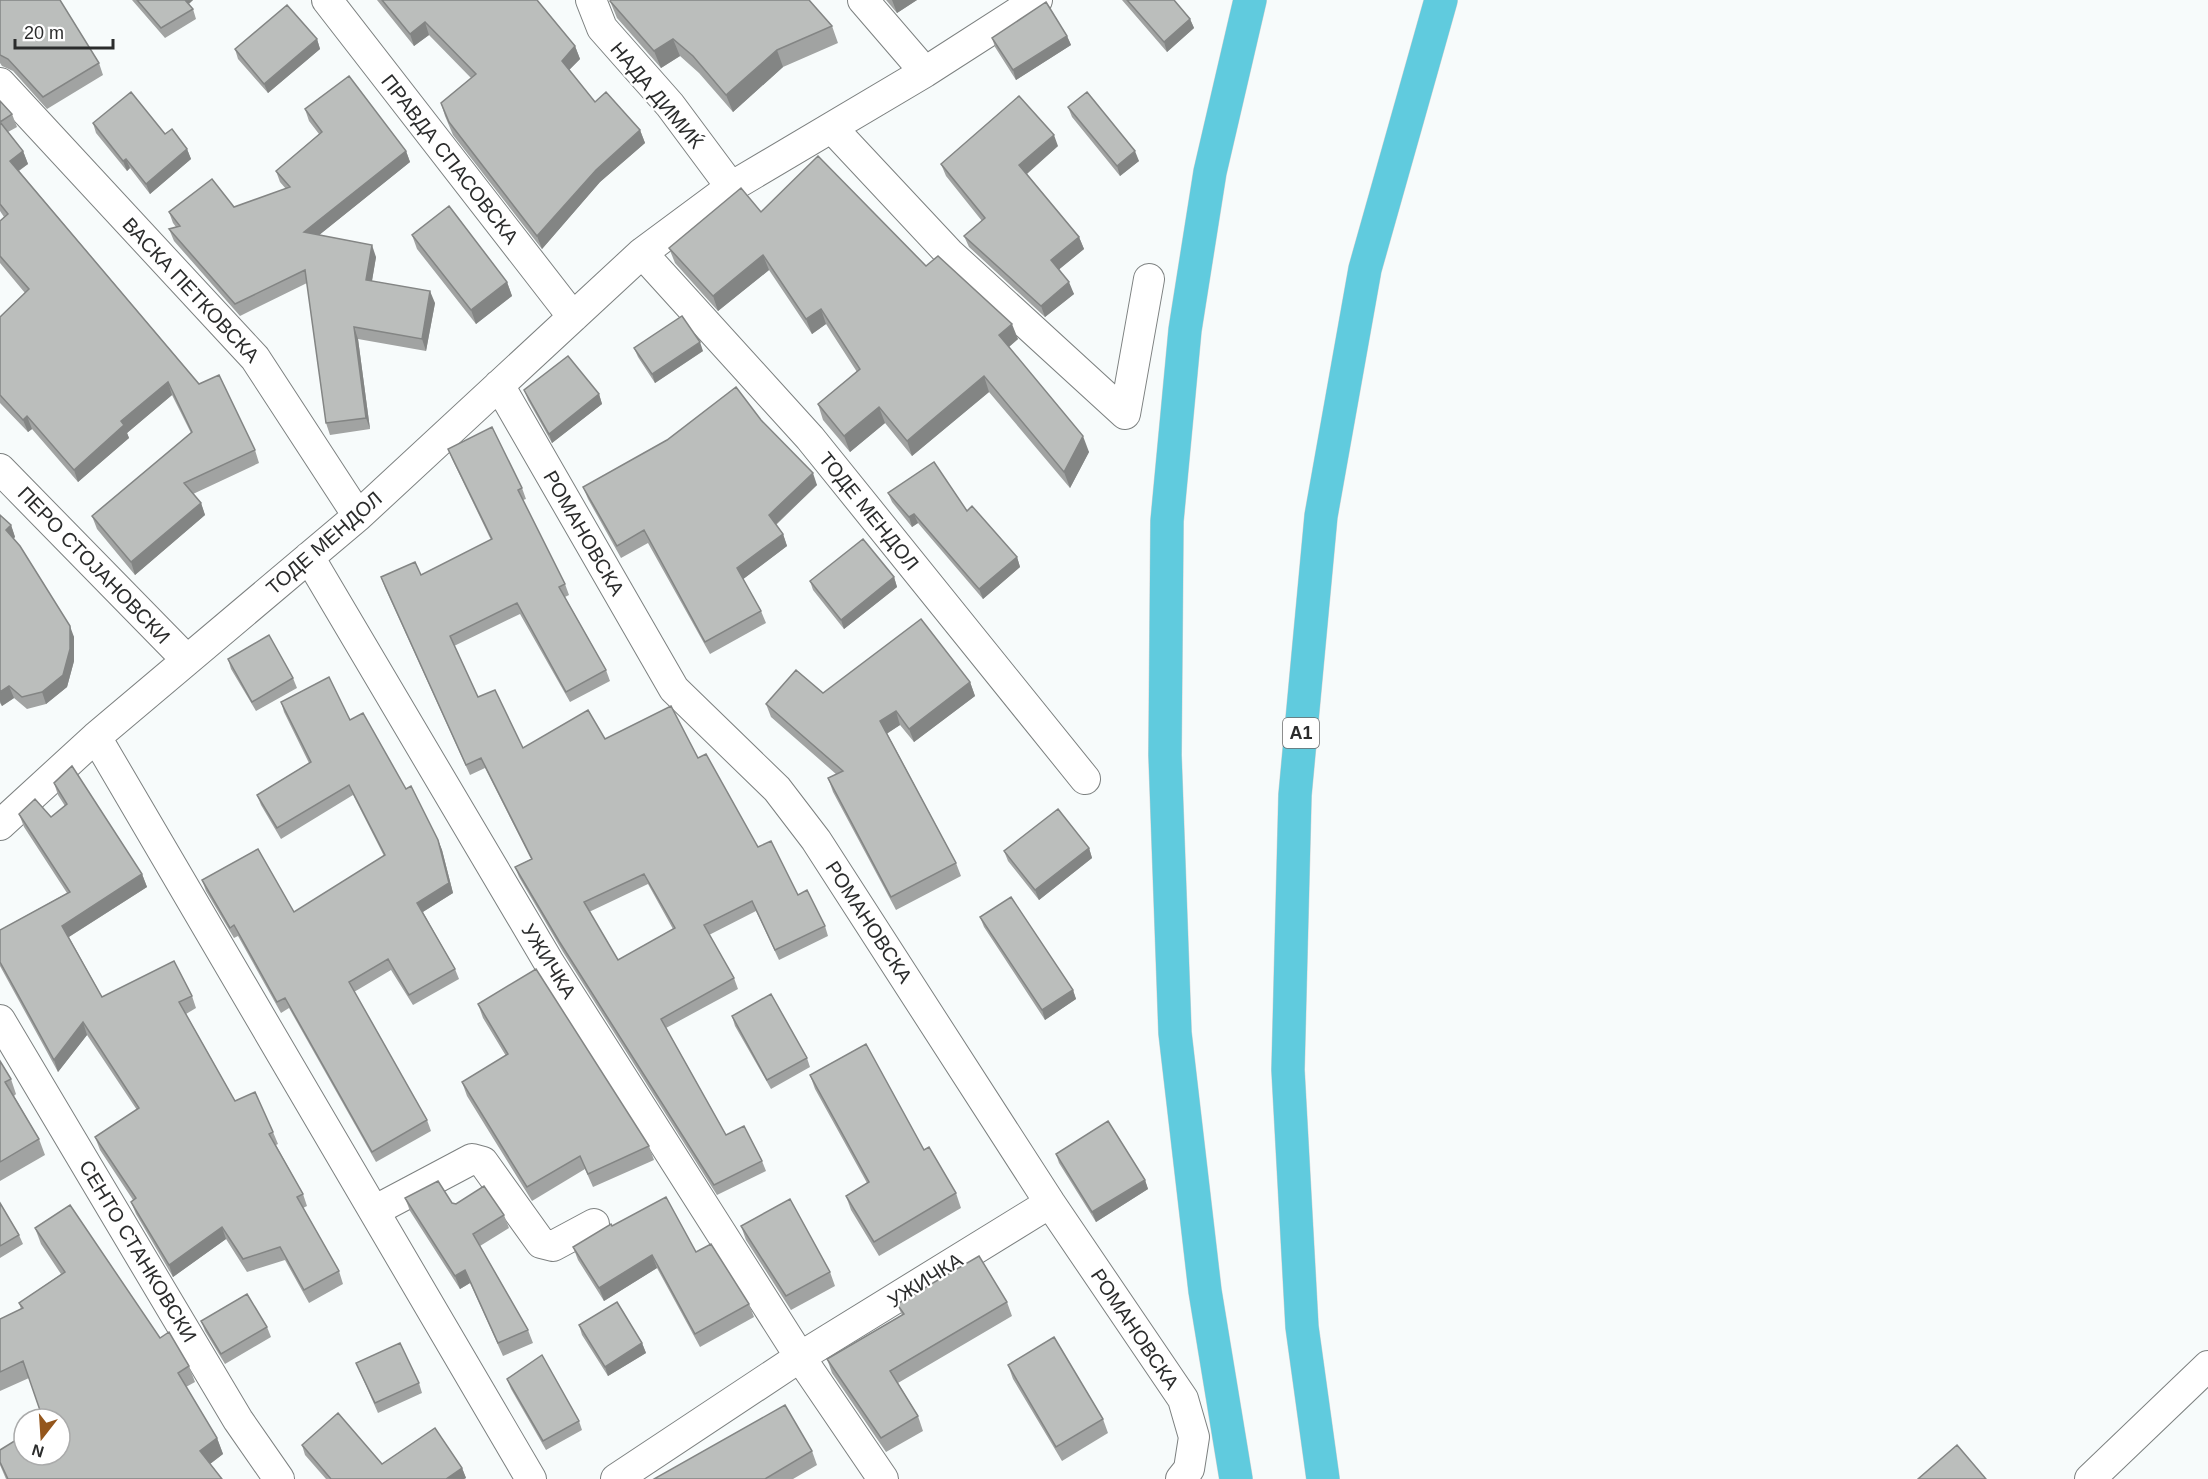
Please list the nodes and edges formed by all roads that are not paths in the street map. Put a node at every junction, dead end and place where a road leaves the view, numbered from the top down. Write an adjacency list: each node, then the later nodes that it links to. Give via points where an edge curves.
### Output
1 (327, 0): 13 (street, ПРАВДА СПАСОВСКА)
2 (591, 0): 10 (street, НАДА ДИМИЌ, via 602,28 670,105)
3 (863, 0): 7 (street)
4 (1037, 0): 7 (street, ТОДЕ МЕНДОЛ)
5 (1250, 0): 33 (highway, via 1205,206 1185,330 1167,521 1165,755 1175,1033 1205,1291)
6 (1441, 0): 34 (highway, A1, via 1365,269 1321,516 1295,795 1288,1070 1302,1327)
7 (925, 72): 9 (street, ТОДЕ МЕНДОЛ)
8 (0, 83): 16 (street, ВАСКА ПЕТКОВСКА, via 255,358)
9 (832, 128): 10 (street, ТОДЕ МЕНДОЛ); 12 (street, via 949,253 1125,414)
10 (731, 187): 11 (street, ТОДЕ МЕНДОЛ)
11 (642, 253): 13 (street, ТОДЕ МЕНДОЛ); 20 (street, ТОДЕ МЕНДОЛ, via 810,438)
12 (1149, 279)
13 (573, 317): 14 (street, ТОДЕ МЕНДОЛ)
14 (499, 385): 16 (street, ТОДЕ МЕНДОЛ); 23 (street, РОМАНОВСКА, via 674,689 777,789 816,840)
15 (0, 469): 18 (street, ПЕРО СТОЈАНОВСКИ)
16 (358, 516): 17 (street, ТОДЕ МЕНДОЛ)
17 (309, 557): 18 (street, ТОДЕ МЕНДОЛ); 26 (street, УЖИЧКА, via 548,961)
18 (187, 660): 19 (street, ТОДЕ МЕНДОЛ)
19 (96, 737): 21 (street, ТОДЕ МЕНДОЛ); 24 (street)
20 (1084, 779)
21 (0, 825)
22 (0, 1020): 28 (street, СЕНТО СТАНКОВСКИ, via 238,1420)
23 (1050, 1203): 26 (street, УЖИЧКА); 32 (street, РОМАНОВСКА, via 1183,1399 1194,1437 1189,1469)
24 (374, 1211): 25 (street, via 472,1159 483,1162 541,1243 553,1245); 29 (street)
25 (594, 1224)
26 (800, 1357): 30 (street, УЖИЧКА); 31 (street, УЖИЧКА)
27 (2208, 1366): 35 (street)
28 (279, 1479)
29 (531, 1479)
30 (616, 1479)
31 (884, 1479)
32 (1181, 1479)
33 (1236, 1479)
34 (1323, 1479)
35 (2090, 1479)

